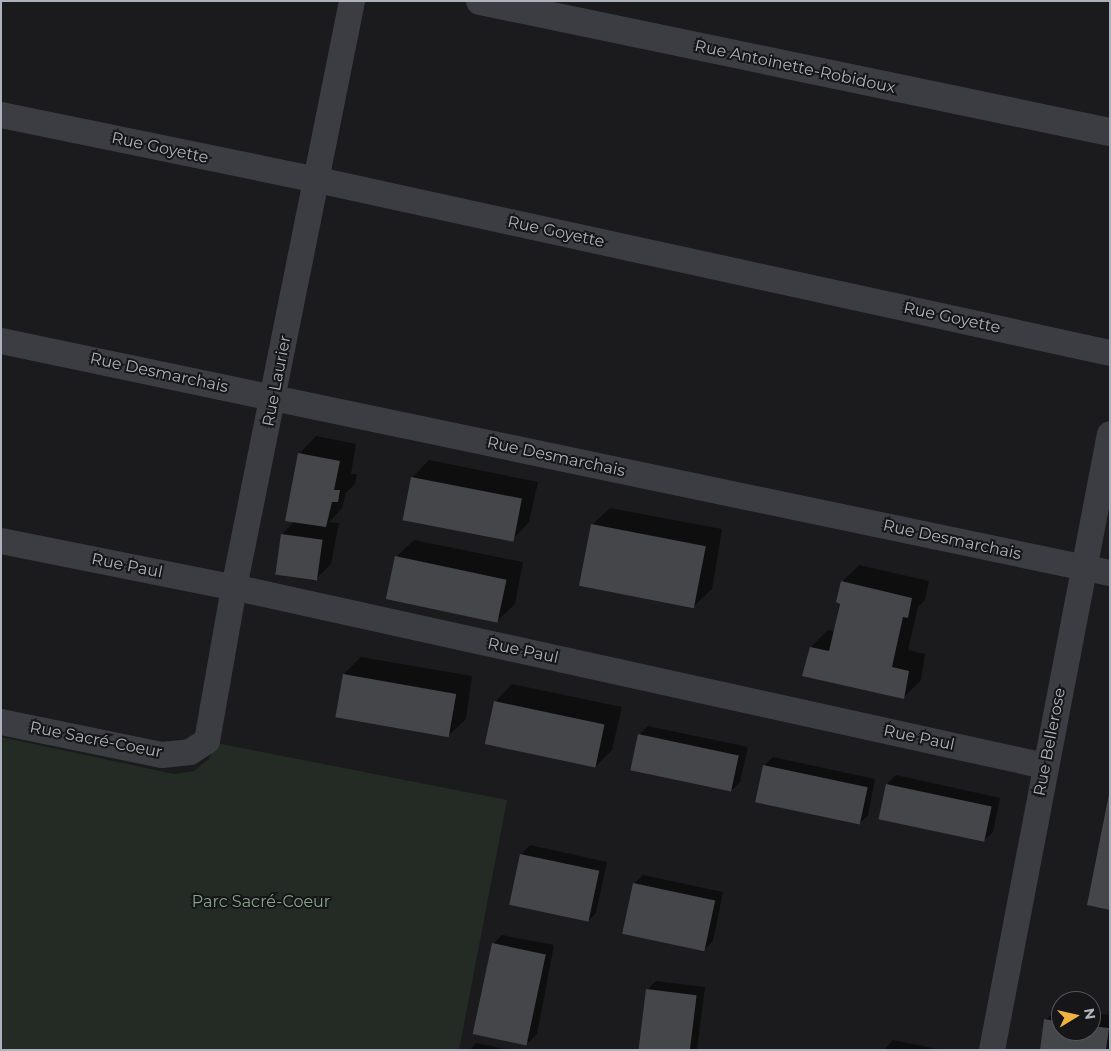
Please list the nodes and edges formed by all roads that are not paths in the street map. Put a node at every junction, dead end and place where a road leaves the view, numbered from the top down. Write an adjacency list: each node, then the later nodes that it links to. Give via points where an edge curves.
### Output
1 (352, 1): 5 (street, Rue Laurier)
2 (480, 1): 4 (street, Rue Antoinette-Robidoux)
3 (1, 116): 5 (street, Rue Goyette)
4 (1110, 132)
5 (316, 180): 7 (street, Rue Goyette); 8 (street, Rue Laurier)
6 (1, 341): 8 (street, Rue Desmarchais)
7 (1110, 353)
8 (274, 397): 11 (street, Rue Desmarchais); 13 (street, Rue Laurier)
9 (1110, 434): 11 (street, Rue Bellerose)
10 (1, 541): 13 (street, Rue Paul)
11 (1085, 568): 12 (street, Rue Desmarchais); 16 (street, Rue Bellerose)
12 (1110, 573)
13 (234, 588): 15 (street, Rue Laurier, via 207,741); 16 (street, Rue Paul)
14 (1, 722): 15 (street, Rue Sacré-Coeur, via 162,755)
15 (190, 752)
16 (1045, 766): 17 (street, Rue Bellerose)
17 (992, 1050)

